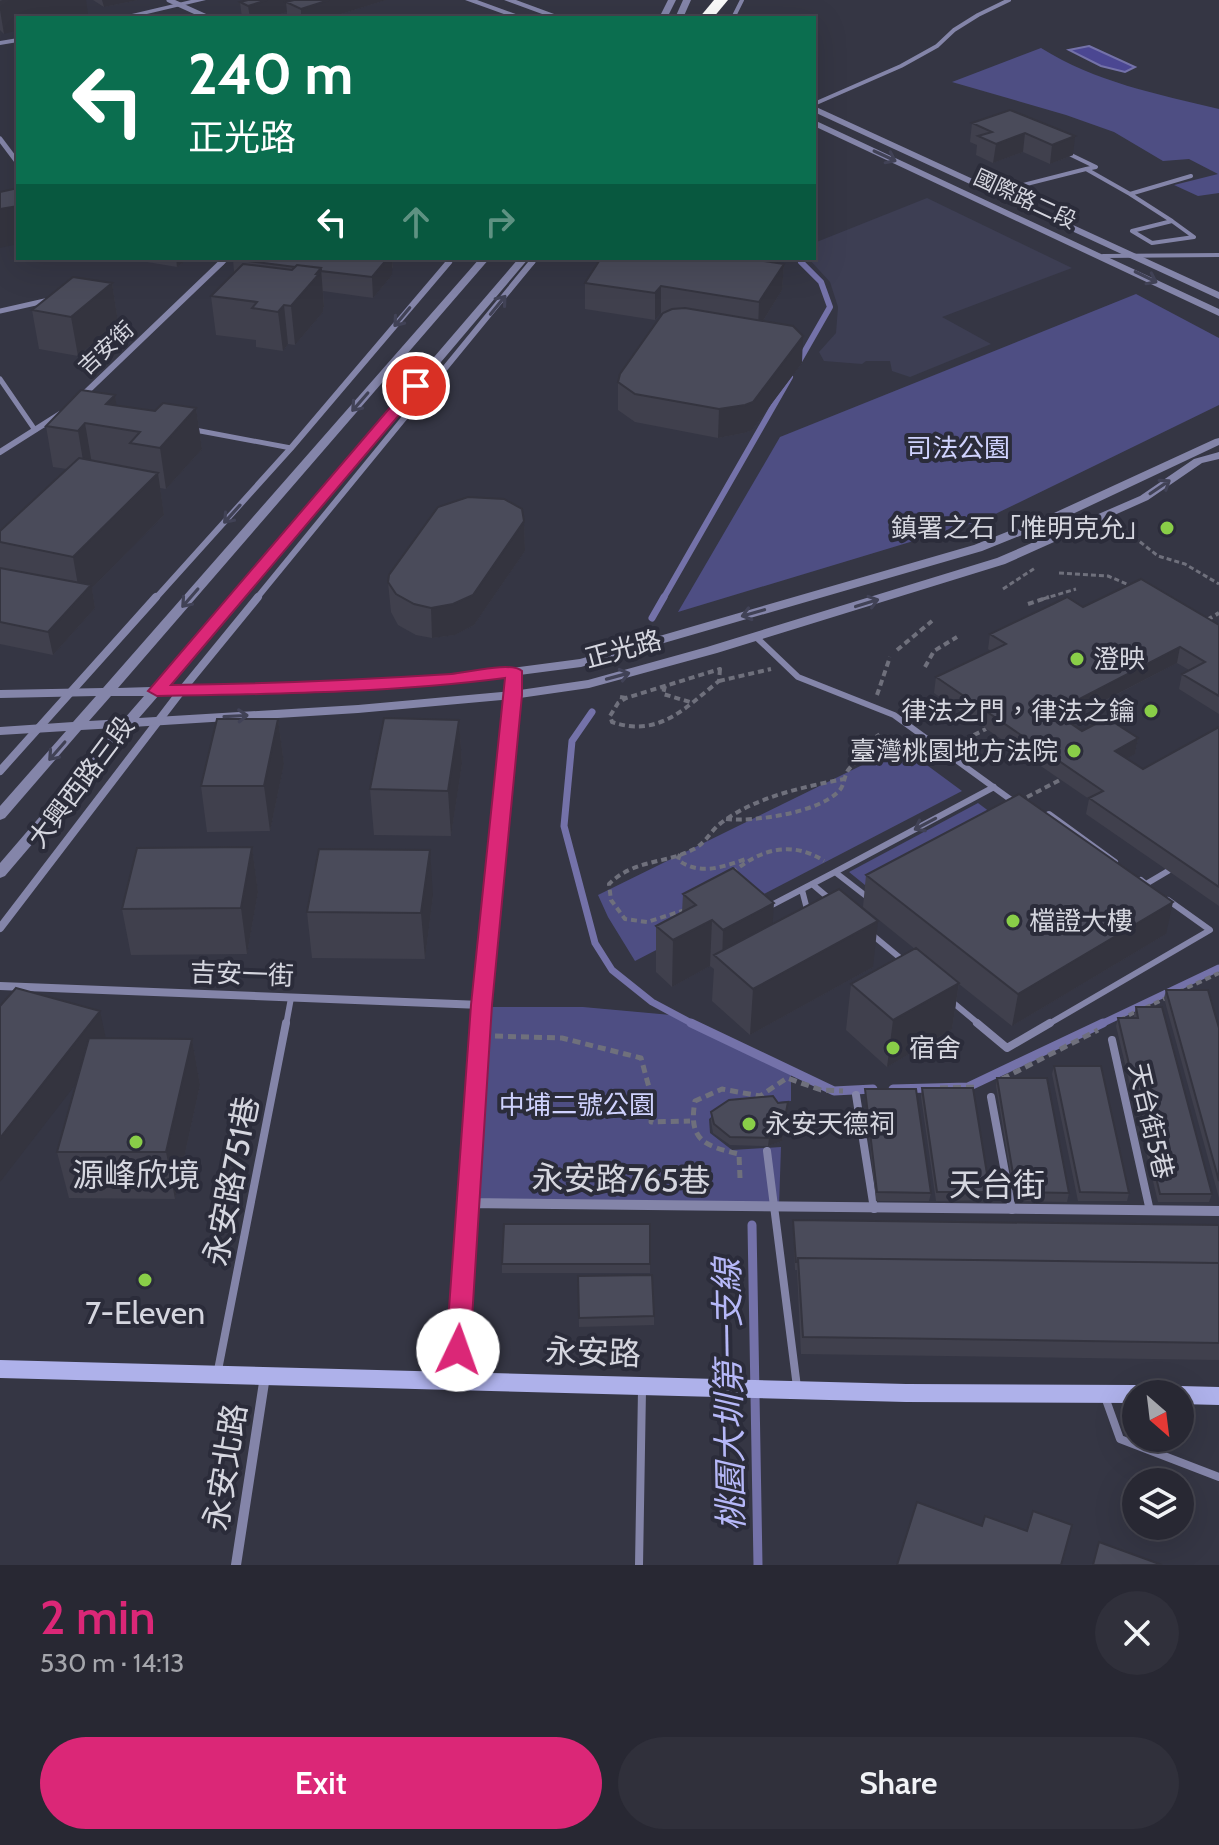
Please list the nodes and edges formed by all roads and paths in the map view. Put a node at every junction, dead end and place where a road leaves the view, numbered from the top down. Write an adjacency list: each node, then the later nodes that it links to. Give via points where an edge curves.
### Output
1 (169, 0): 7 (street)
2 (202, 0): 7 (street)
3 (469, 0): 10 (street)
4 (508, 0): 11 (street)
5 (721, 0): 12 (highway)
6 (1009, 0): 13 (lane, via 901,66)
7 (179, 5): 8 (street); 9 (street)
8 (128, 16)
9 (204, 16)
10 (517, 16)
11 (555, 16)
12 (707, 16)
13 (816, 106)
14 (816, 108): 21 (street, 國際路二段)
15 (816, 124): 23 (street, 國際路二段, one-way to 23)
16 (0, 139): 18 (street)
17 (1057, 148): 19 (lane, via 1096,167)
18 (16, 160)
19 (1086, 169): 21 (lane); 22 (lane)
20 (1191, 176): 22 (lane)
21 (1000, 194): 23 (street); 25 (street, 國際路二段)
22 (1130, 194): 24 (lane)
23 (987, 203): 27 (street, 國際路二段)
24 (1172, 221): 24 (lane, via 1136,229 1132,231 1152,243 1194,237)
25 (1130, 254): 26 (lane); 27 (lane); 33 (street, 國際路二段)
26 (1219, 255)
27 (1103, 256): 36 (street, 國際路二段, one-way to 36)
28 (225, 260): 38 (street, 吉安街, via 69,408)
29 (451, 260): 41 (street, one-way to 41)
30 (483, 260): 68 (street, 大興西路三段, one-way to 68)
31 (525, 260): 66 (street, 大興西路三段, one-way to 31)
32 (525, 260): 67 (street, 大興西路三段)
33 (1219, 296)
34 (59, 297): 35 (lane)
35 (0, 311)
36 (1219, 313)
37 (0, 379): 38 (lane)
38 (35, 430): 42 (street, 吉安街)
39 (193, 430): 41 (lane)
40 (1219, 441): 44 (street, 正光路)
41 (291, 448): 69 (street, one-way to 69)
42 (0, 452)
43 (1219, 455): 45 (street, 正光路, one-way to 43, via 1144,498 1198,461)
44 (1068, 511): 45 (street); 63 (street, 正光路, one-way to 63, via 978,548 581,663)
45 (1089, 523): 57 (street, 正光路, one-way to 45, via 1001,561)
46 (1121, 527): 49 (path, via 1158,556)
47 (1035, 568): 50 (path)
48 (1059, 573): 52 (path, via 1108,576)
49 (1219, 584)
50 (1003, 589)
51 (1076, 589): 53 (path)
52 (1142, 592)
53 (1028, 604)
54 (1219, 613): 55 (path)
55 (1206, 620)
56 (932, 621): 59 (path)
57 (756, 637): 61 (lane); 71 (street, 正光路, one-way to 57, via 589,684)
58 (957, 637): 62 (path, via 934,651)
59 (897, 650)
60 (890, 657): 73 (path)
61 (787, 666): 64 (path); 73 (lane, via 810,683)
62 (925, 667)
63 (513, 671): 66 (street, 正光路, via 308,688); 71 (street)
64 (719, 681): 65 (path, via 720,669); 72 (path)
65 (665, 686): 72 (path, via 668,698); 72 (path, via 623,698 610,716 612,722 627,727 665,723)
66 (182, 690): 67 (street, 正光路); 74 (street, 大興西路三段)
67 (157, 691): 68 (street, 正光路); 75 (street, 大興西路三段)
68 (108, 692): 69 (street, 正光路); 76 (street, 大興西路三段)
69 (73, 693): 70 (street, 正光路); 77 (street)
70 (0, 694)
71 (513, 695): 74 (street, 正光路, one-way to 71); 113 (street)
72 (690, 702)
73 (875, 705): 81 (lane)
74 (158, 721): 75 (street, 正光路); 108 (street, 大興西路三段)
75 (128, 723): 76 (street, 正光路); 96 (street, 大興西路三段)
76 (79, 726): 77 (street, 正光路); 89 (street, 大興西路三段, one-way to 89)
77 (41, 729): 79 (street, 正光路); 82 (street)
78 (986, 729): 81 (path)
79 (0, 731)
80 (875, 731): 83 (path, via 882,742 874,754 848,769)
81 (942, 750): 85 (lane)
82 (0, 771)
83 (844, 779): 90 (path, via 778,794); 90 (path, via 837,794 807,807 736,822)
84 (1060, 780): 86 (path)
85 (994, 787): 86 (lane); 95 (lane, one-way to 95)
86 (1015, 803): 87 (lane)
87 (1023, 809)
88 (1031, 814): 93 (lane, via 1038,819 1049,814)
89 (0, 815)
90 (726, 819): 91 (path, via 694,850)
91 (681, 853): 92 (path, via 678,860 683,865 704,871); 103 (path, via 617,874 609,884 609,898 630,922 654,923)
92 (749, 858): 95 (path, via 796,847 811,851); 98 (path)
93 (1122, 867)
94 (1168, 871): 100 (lane)
95 (835, 872): 99 (lane); 101 (lane, via 866,896)
96 (0, 873)
97 (1134, 875): 100 (lane)
98 (728, 878)
99 (812, 884): 102 (lane); 104 (lane)
100 (1146, 884): 111 (lane, via 1210,930 1007,1048)
101 (879, 888)
102 (802, 890): 105 (lane); 106 (lane)
103 (696, 905)
104 (837, 905)
105 (765, 909)
106 (809, 917)
107 (861, 925): 109 (lane)
108 (0, 928)
109 (910, 966)
110 (0, 986): 112 (street, 吉安一街)
111 (946, 997)
112 (291, 998): 113 (street, 吉安一街); 129 (lane, 永安路751巷)
113 (481, 1005): 122 (street)
114 (492, 1036): 119 (path, via 562,1038 641,1058 653,1102 651,1122)
115 (1112, 1040): 126 (lane, 天台街5巷)
116 (856, 1095): 124 (lane)
117 (760, 1096): 119 (path, via 714,1089 695,1101)
118 (991, 1097): 125 (lane)
119 (690, 1121): 121 (path, via 697,1138 739,1154)
120 (767, 1151): 123 (lane)
121 (740, 1178)
122 (467, 1203): 123 (street, 永安路765巷); 131 (street)
123 (775, 1208): 124 (street, 天台街); 133 (lane)
124 (874, 1209): 125 (street, 天台街)
125 (1012, 1210): 126 (street, 天台街)
126 (1150, 1211): 127 (street, 天台街)
127 (1219, 1211)
128 (0, 1369): 129 (main road, 永安路)
129 (218, 1374): 130 (main road, 永安路)
130 (265, 1376): 131 (main road, 永安路); 139 (street, 永安北路)
131 (456, 1380): 132 (main road, 永安路)
132 (642, 1386): 133 (main road, 永安路); 140 (lane)
133 (788, 1390): 134 (main road, 永安路)
134 (1103, 1393): 135 (main road, 永安路); 138 (lane, via 1120,1439)
135 (1122, 1394)
136 (1194, 1395): 137 (main road)
137 (1219, 1396)
138 (1219, 1477)
139 (236, 1565)
140 (639, 1565)

